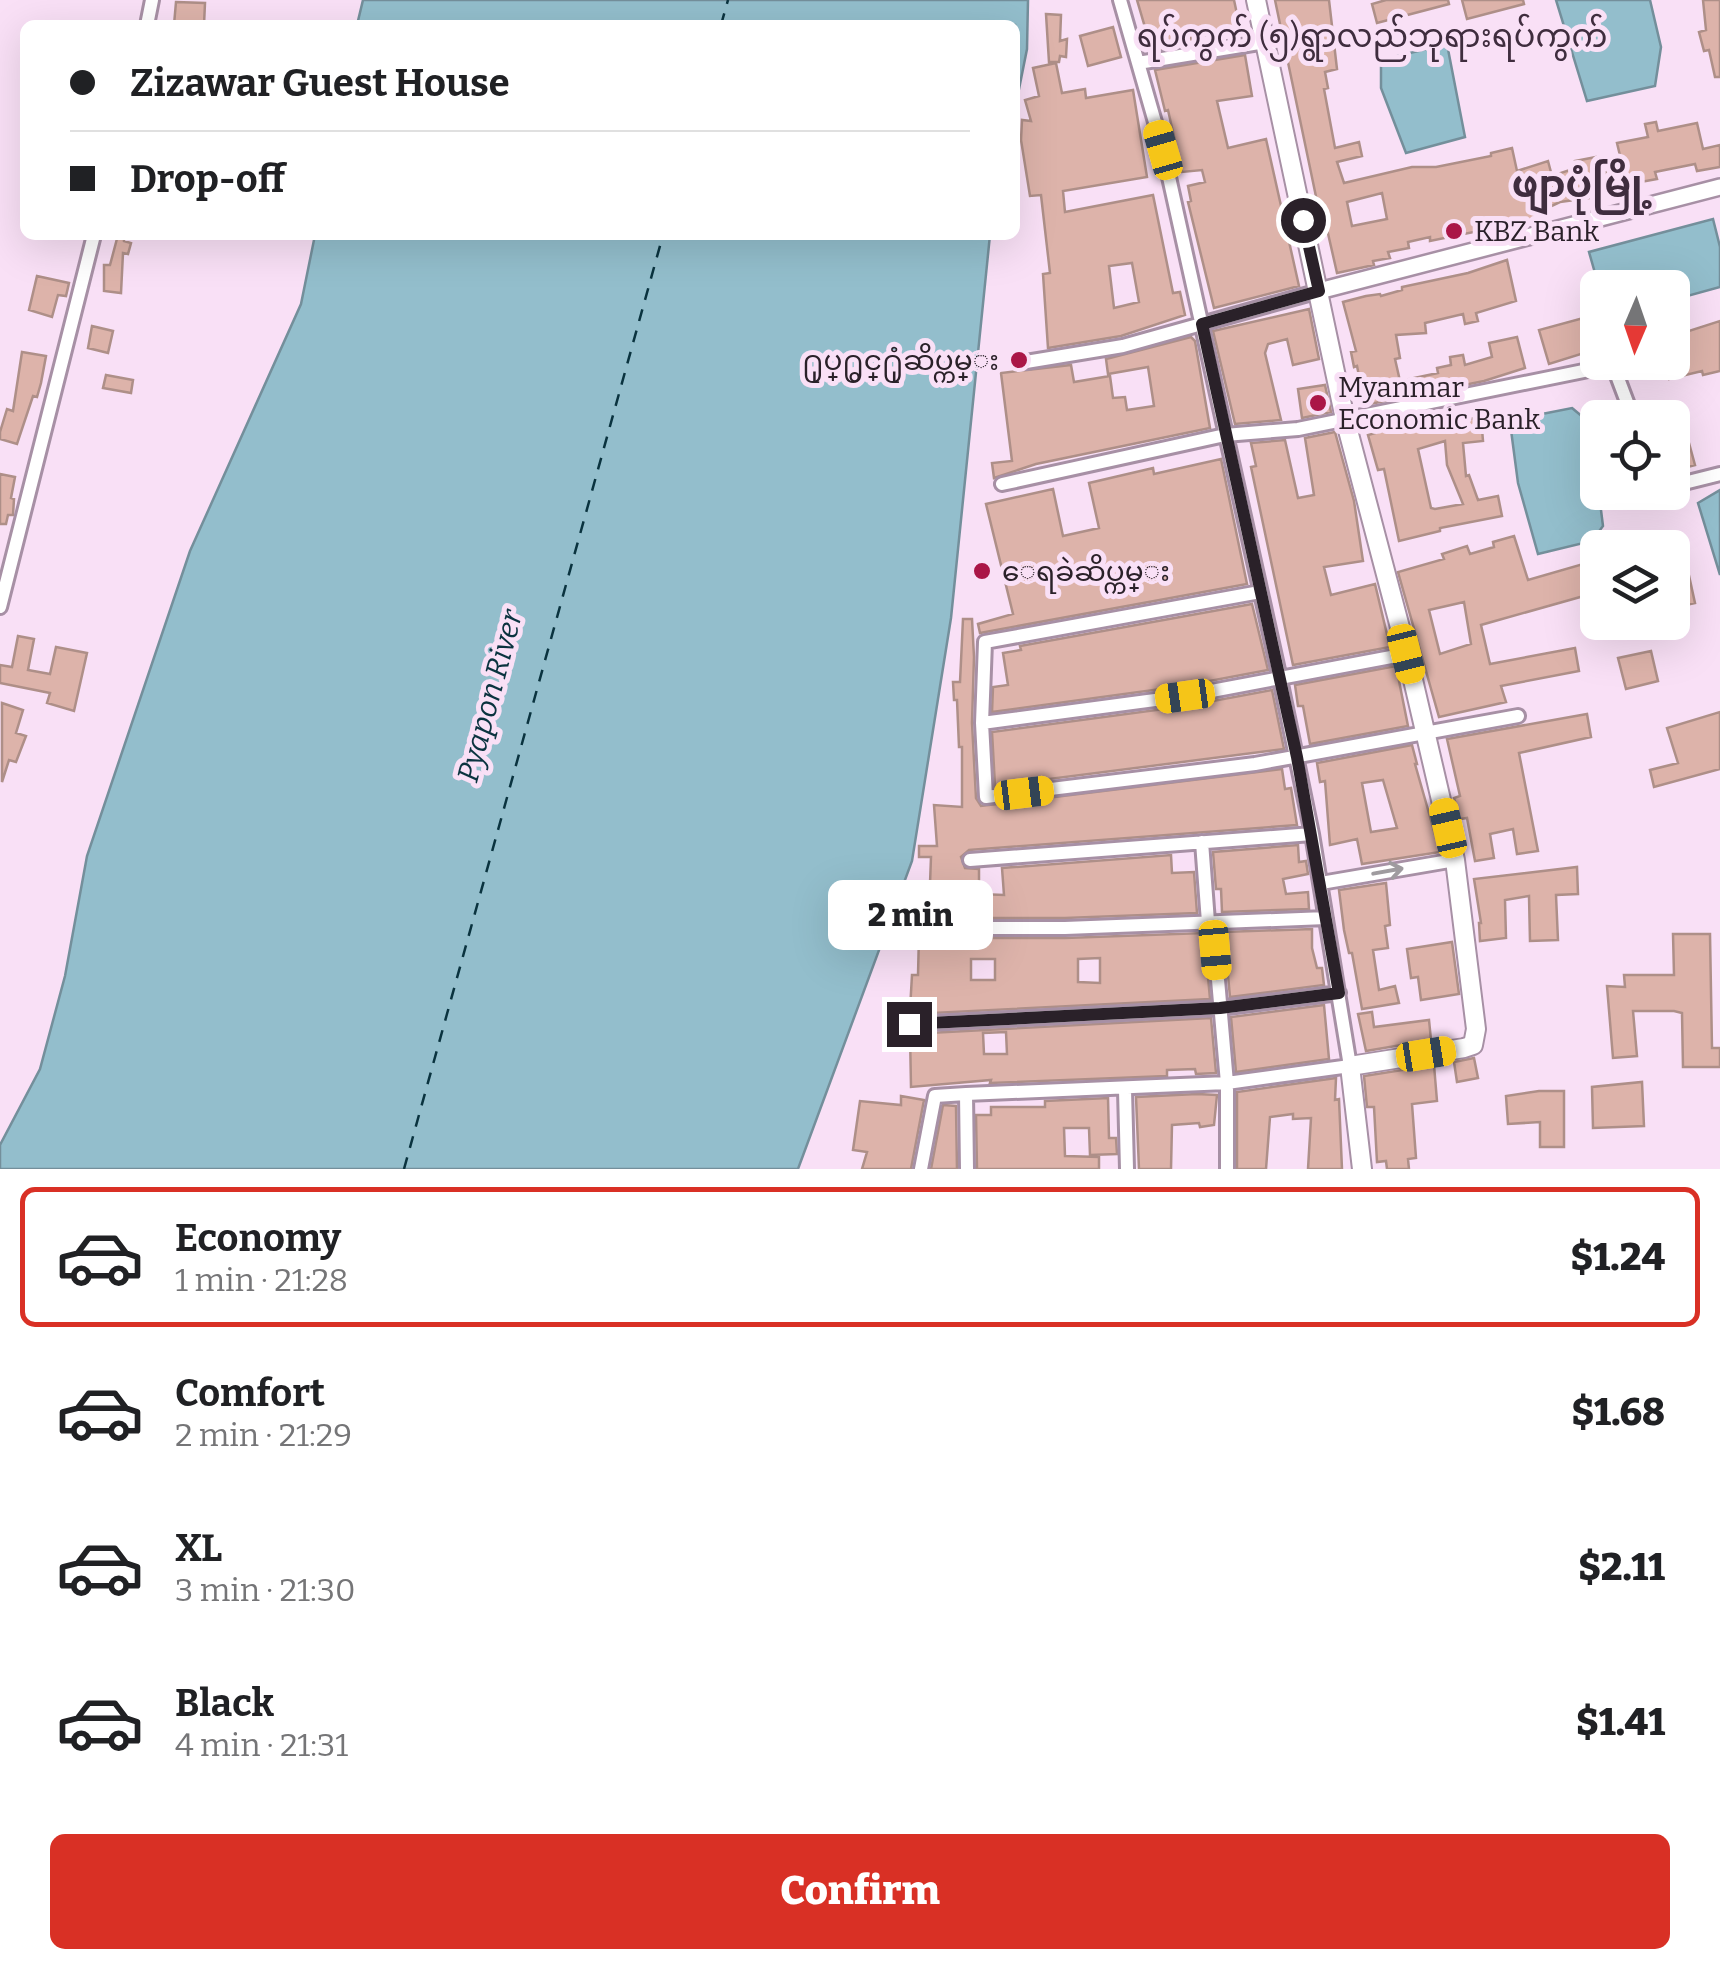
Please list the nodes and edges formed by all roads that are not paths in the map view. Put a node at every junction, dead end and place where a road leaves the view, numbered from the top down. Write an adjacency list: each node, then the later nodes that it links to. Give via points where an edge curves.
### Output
1 (1120, 0): 4 (street)
2 (1256, 0): 3 (main road)
3 (1264, 42): 4 (street); 7 (main road)
4 (1138, 63): 8 (street)
5 (1720, 187): 7 (street)
6 (93, 240): 17 (street)
7 (1319, 291): 8 (street); 11 (main road)
8 (1202, 324): 9 (street); 12 (street)
9 (1026, 362)
10 (1627, 400): 11 (street, via 1612,364)
11 (1345, 419): 12 (street); 18 (main road)
12 (1225, 435): 15 (street); 16 (street)
13 (1720, 474): 14 (street)
14 (1690, 482)
15 (1002, 484)
16 (1260, 592): 19 (street); 21 (street, via 985,642)
17 (1, 602)
18 (1406, 654): 19 (street); 22 (main road)
19 (1280, 679): 21 (street); 23 (street)
20 (1518, 716): 22 (street)
21 (982, 723): 23 (street, via 986,798)
22 (1426, 732): 23 (street); 27 (main road)
23 (1297, 757): 24 (street)
24 (1312, 834): 25 (street); 28 (street)
25 (1202, 842): 26 (street); 30 (street)
26 (970, 860)
27 (1455, 860): 28 (street, one-way to 27); 35 (main road, via 1477,1038 1464,1048)
28 (1321, 883): 29 (street)
29 (1326, 918): 30 (street); 32 (street)
30 (1210, 922): 31 (street); 33 (street)
31 (926, 928)
32 (1339, 993): 33 (street); 35 (street)
33 (1220, 1008): 34 (street); 36 (street)
34 (909, 1024)
35 (1350, 1066): 36 (street); 43 (main road)
36 (1227, 1083): 37 (street); 42 (street)
37 (1125, 1090): 38 (street); 41 (street)
38 (966, 1094): 39 (street, via 935,1096); 40 (street)
39 (921, 1169)
40 (967, 1169)
41 (1127, 1169)
42 (1227, 1169)
43 (1362, 1169)

